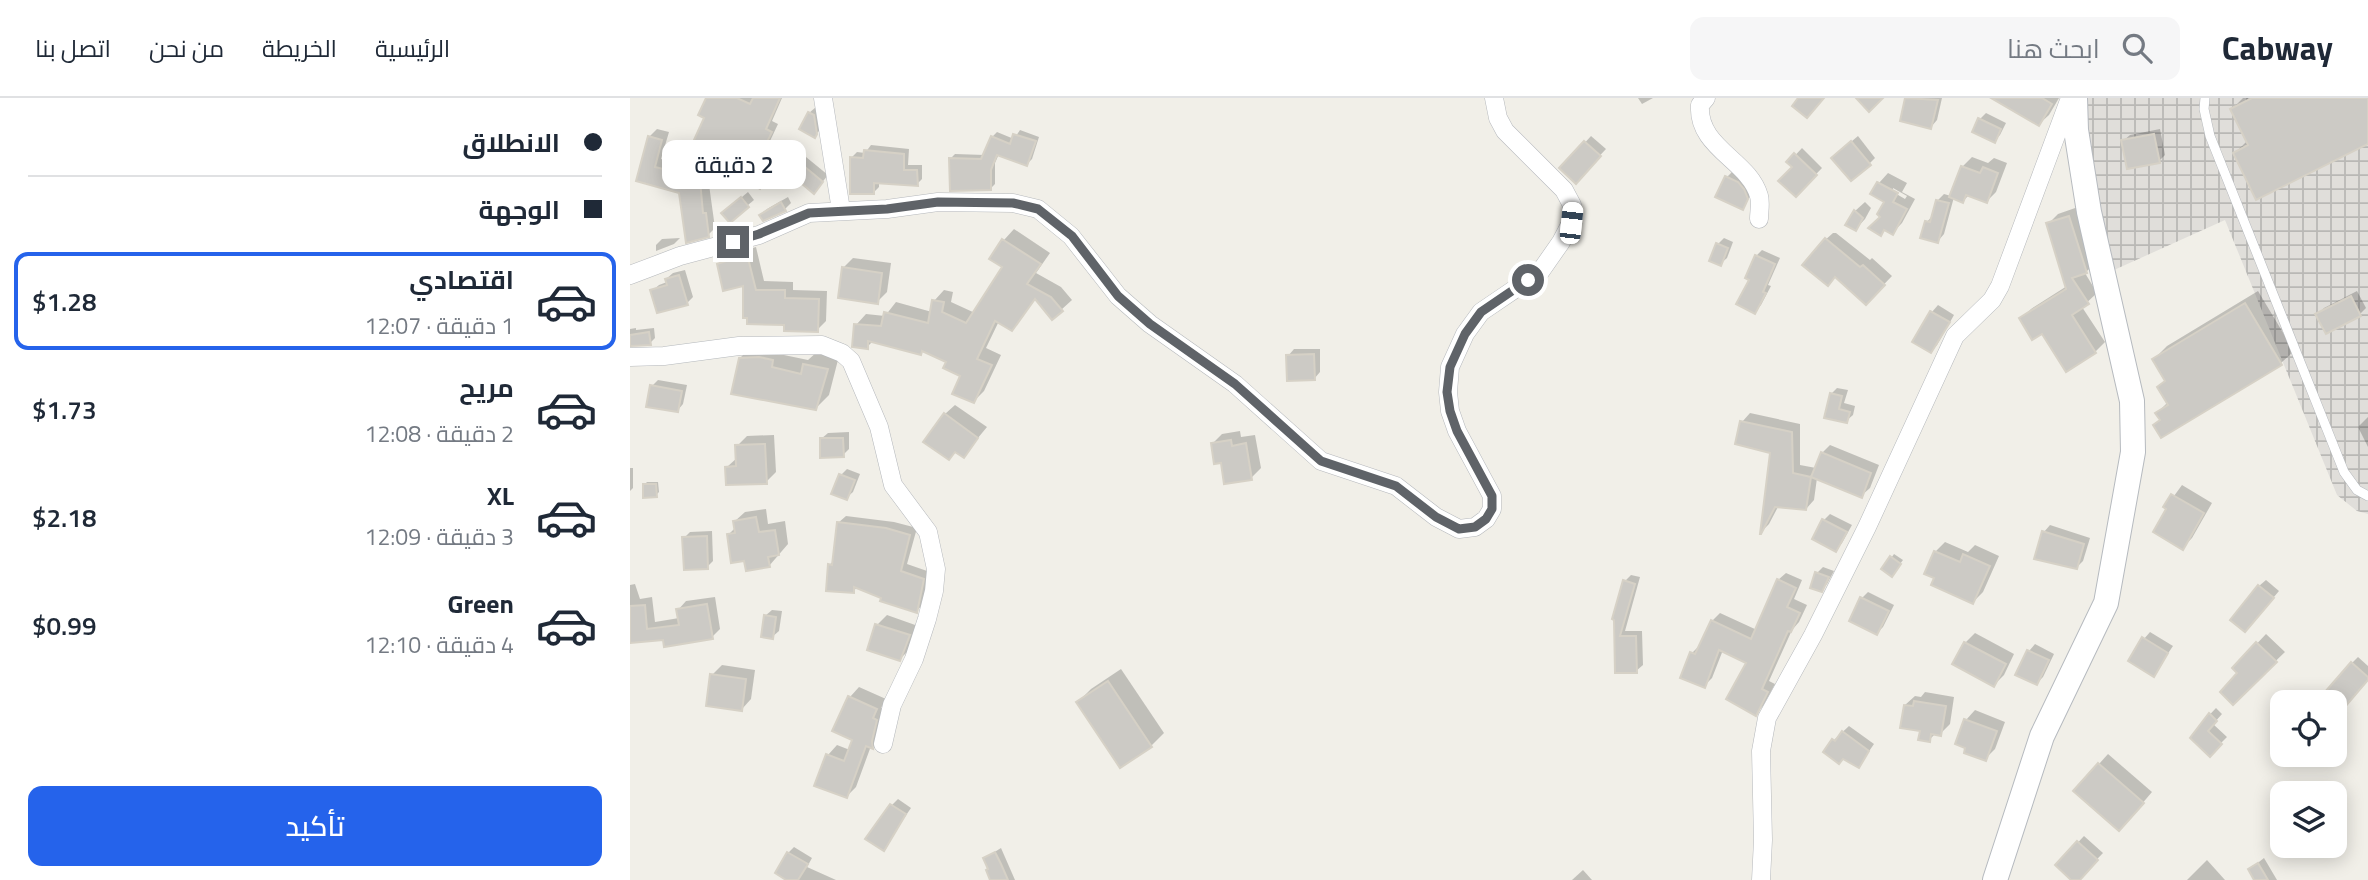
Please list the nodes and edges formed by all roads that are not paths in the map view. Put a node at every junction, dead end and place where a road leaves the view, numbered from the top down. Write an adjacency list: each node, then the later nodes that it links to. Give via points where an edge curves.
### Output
1 (823, 98): 6 (street)
2 (1494, 98): 6 (street, via 1506,131 1558,183 1572,205 1571,223 1540,272 1481,312 1450,367 1450,411 1492,496 1492,509 1475,527 1459,529 1396,486 1321,461 1235,384 1118,296 1072,236 1038,209 1013,203 938,202)
3 (1706, 98): 7 (street, via 1699,119 1707,134 1751,181 1760,197)
4 (2072, 98): 12 (street, via 2000,286 1955,336 1814,635 1767,718 1761,751); 13 (street, via 2090,212 2133,401 2133,452 2106,603 2042,736)
5 (2205, 98): 10 (lane, via 2210,136 2344,472)
6 (841, 210): 8 (street, via 809,213)
7 (1759, 219)
8 (630, 275)
9 (630, 357): 11 (street, via 739,346 822,345 851,361 875,416 893,485 928,532 936,569 927,620 892,705)
10 (2368, 496)
11 (883, 744)
12 (1761, 880)
13 (1994, 880)

